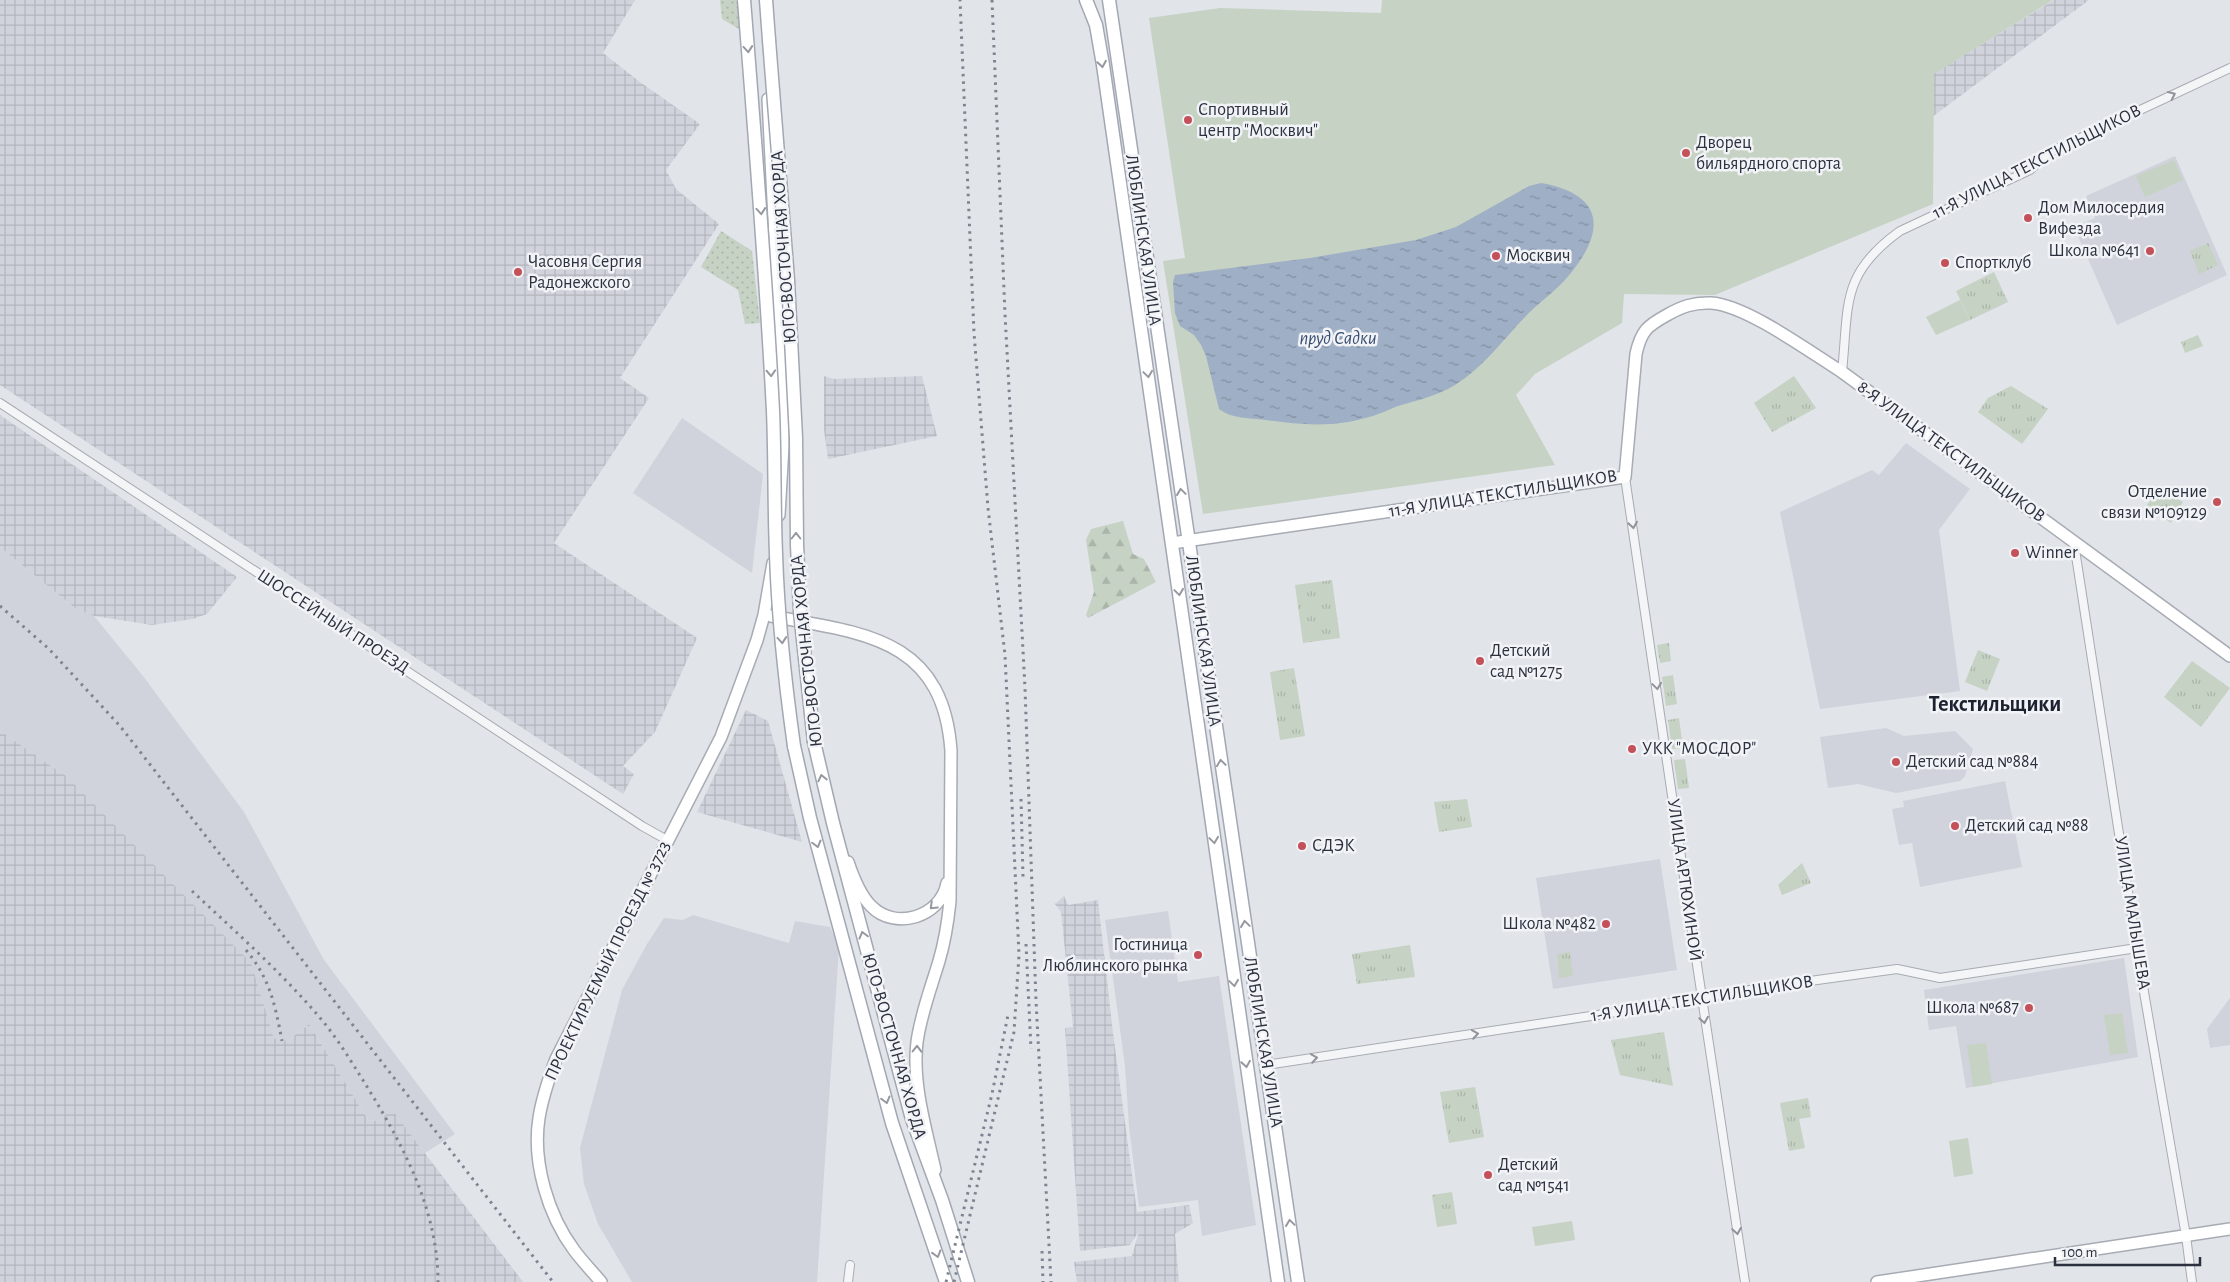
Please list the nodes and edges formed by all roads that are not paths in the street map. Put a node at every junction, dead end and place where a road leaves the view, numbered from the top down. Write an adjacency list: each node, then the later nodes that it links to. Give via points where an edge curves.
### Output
1 (744, 0): 30 (main road, ЮГО-ВОСТОЧНАЯ ХОРДА, one-way to 30, bridge, via 766,282 779,613 794,746 810,818 892,1123)
2 (762, 0): 15 (main road, ПРОЕКТИРУЕМЫЙ ПРОЕЗД № 3723, via 783,446 776,545)
3 (766, 0): 17 (main road, ЮГО-ВОСТОЧНАЯ ХОРДА, one-way to 3, bridge, via 814,742 800,612 788,280)
4 (1086, 0): 7 (main road)
5 (1090, 0): 7 (main road, ЛЮБЛИНСКАЯ УЛИЦА)
6 (1108, 0): 12 (main road, ЛЮБЛИНСКАЯ УЛИЦА, one-way to 6)
7 (1094, 16): 13 (main road, ЛЮБЛИНСКАЯ УЛИЦА, one-way to 13)
8 (2230, 68): 9 (street, 11-Я УЛИЦА ТЕКСТИЛЬЩИКОВ, one-way to 8, via 1854,281 1868,258 1884,242 1900,231 2030,170 2048,153)
9 (1842, 372): 11 (main road, 11-Я УЛИЦА ТЕКСТИЛЬЩИКОВ, via 1789,338 1724,306 1703,303 1679,309 1652,323 1640,337); 14 (main road, 8-Я УЛИЦА ТЕКСТИЛЬЩИКОВ)
10 (0, 404): 18 (street, ШОССЕЙНЫЙ ПРОЕЗД)
11 (1625, 477): 12 (main road, 11-Я УЛИЦА ТЕКСТИЛЬЩИКОВ); 21 (street, УЛИЦА АРТЮХИНОЙ, one-way to 21)
12 (1188, 541): 13 (main road, 11-Я УЛИЦА ТЕКСТИЛЬЩИКОВ); 22 (main road, ЛЮБЛИНСКАЯ УЛИЦА, one-way to 12)
13 (1172, 544): 32 (main road, ЛЮБЛИНСКАЯ УЛИЦА, one-way to 32)
14 (2074, 544): 16 (main road, 8-Я УЛИЦА ТЕКСТИЛЬЩИКОВ); 20 (street, УЛИЦА МАЛЫШЕВА)
15 (764, 615): 18 (main road, ПРОЕКТИРУЕМЫЙ ПРОЕЗД № 3723, via 720,737); 19 (main road, via 876,638 900,651 933,684 949,728)
16 (2230, 656)
17 (833, 823): 19 (main road, one-way to 17, via 946,886 934,906 914,918 891,918 870,906 861,892); 23 (main road, ЮГО-ВОСТОЧНАЯ ХОРДА, one-way to 17, via 912,1118)
18 (667, 840): 28 (main road, ПРОЕКТИРУЕМЫЙ ПРОЕЗД № 3723, via 556,1059 538,1120 538,1147 549,1204 573,1249)
19 (949, 861): 23 (main road, one-way to 19, via 917,1077 917,1043 948,925)
20 (2137, 948): 21 (street, 1-Я УЛИЦА ТЕКСТИЛЬЩИКОВ, via 1940,978 1897,969); 25 (street, УЛИЦА МАЛЫШЕВА)
21 (1700, 999): 22 (street, 1-Я УЛИЦА ТЕКСТИЛЬЩИКОВ, one-way to 21); 33 (street, УЛИЦА АРТЮХИНОЙ, one-way to 33)
22 (1266, 1065): 27 (main road, ЛЮБЛИНСКАЯ УЛИЦА, one-way to 22)
23 (942, 1200): 31 (main road, ЮГО-ВОСТОЧНАЯ ХОРДА)
24 (2230, 1229): 25 (main road)
25 (2186, 1236): 34 (main road); 35 (street, УЛИЦА МАЛЫШЕВА)
26 (850, 1264): 29 (street)
27 (1300, 1278)
28 (601, 1282)
29 (848, 1282)
30 (946, 1282)
31 (968, 1282)
32 (1278, 1282)
33 (1745, 1282)
34 (1877, 1282)
35 (2192, 1282)

